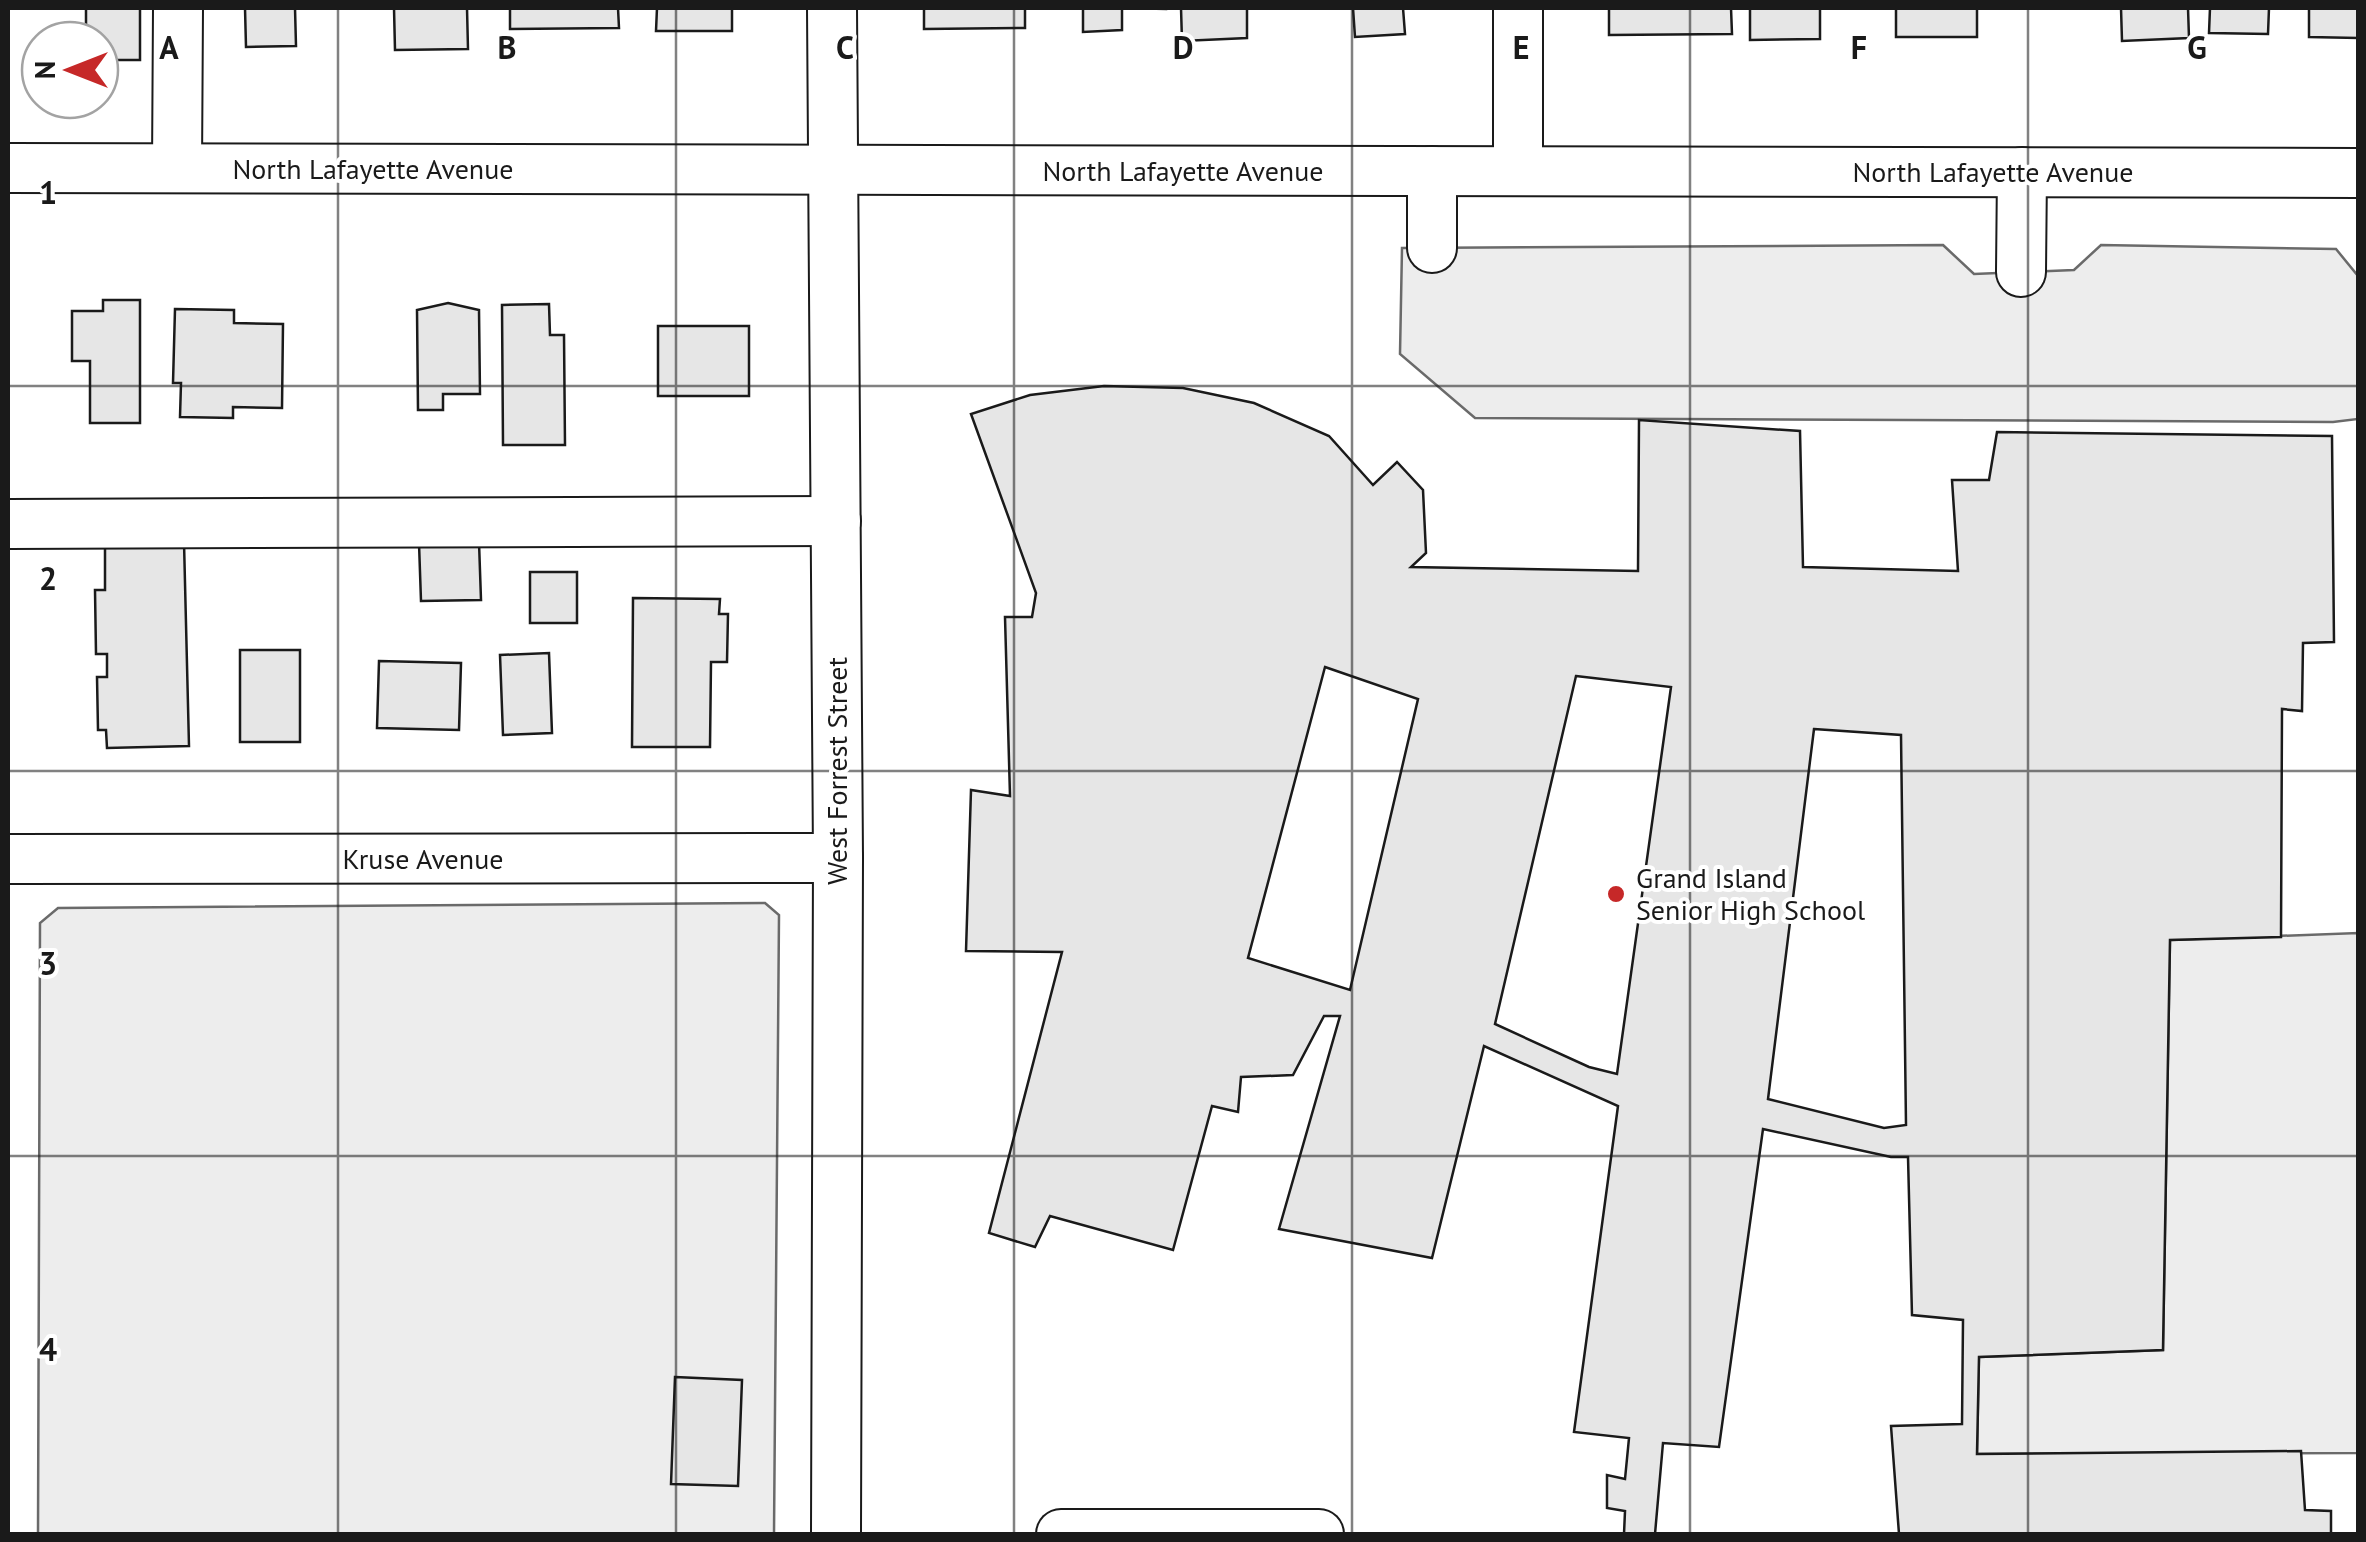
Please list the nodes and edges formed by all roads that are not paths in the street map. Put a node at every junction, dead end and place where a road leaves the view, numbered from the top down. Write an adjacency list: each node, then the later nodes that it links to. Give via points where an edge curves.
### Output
1 (178, 8): 5 (street)
2 (832, 8): 6 (street, West Forrest Street)
3 (1518, 8): 8 (street)
4 (8, 168): 5 (street, North Lafayette Avenue)
5 (177, 168): 6 (street, North Lafayette Avenue)
6 (832, 170): 7 (street, North Lafayette Avenue); 13 (street, West Forrest Street)
7 (1432, 171): 8 (street, North Lafayette Avenue); 11 (street)
8 (1518, 171): 9 (street, North Lafayette Avenue)
9 (2022, 172): 10 (street, North Lafayette Avenue); 12 (street)
10 (2358, 173)
11 (1432, 248)
12 (2021, 272)
13 (836, 522): 14 (street); 15 (street, West Forrest Street)
14 (8, 524)
15 (838, 858): 16 (street, Kruse Avenue); 17 (street, West Forrest Street)
16 (8, 859)
17 (836, 1534)
18 (1061, 1534): 19 (street)
19 (1108, 1534): 20 (street)
20 (1234, 1534): 21 (street)
21 (1319, 1534)

